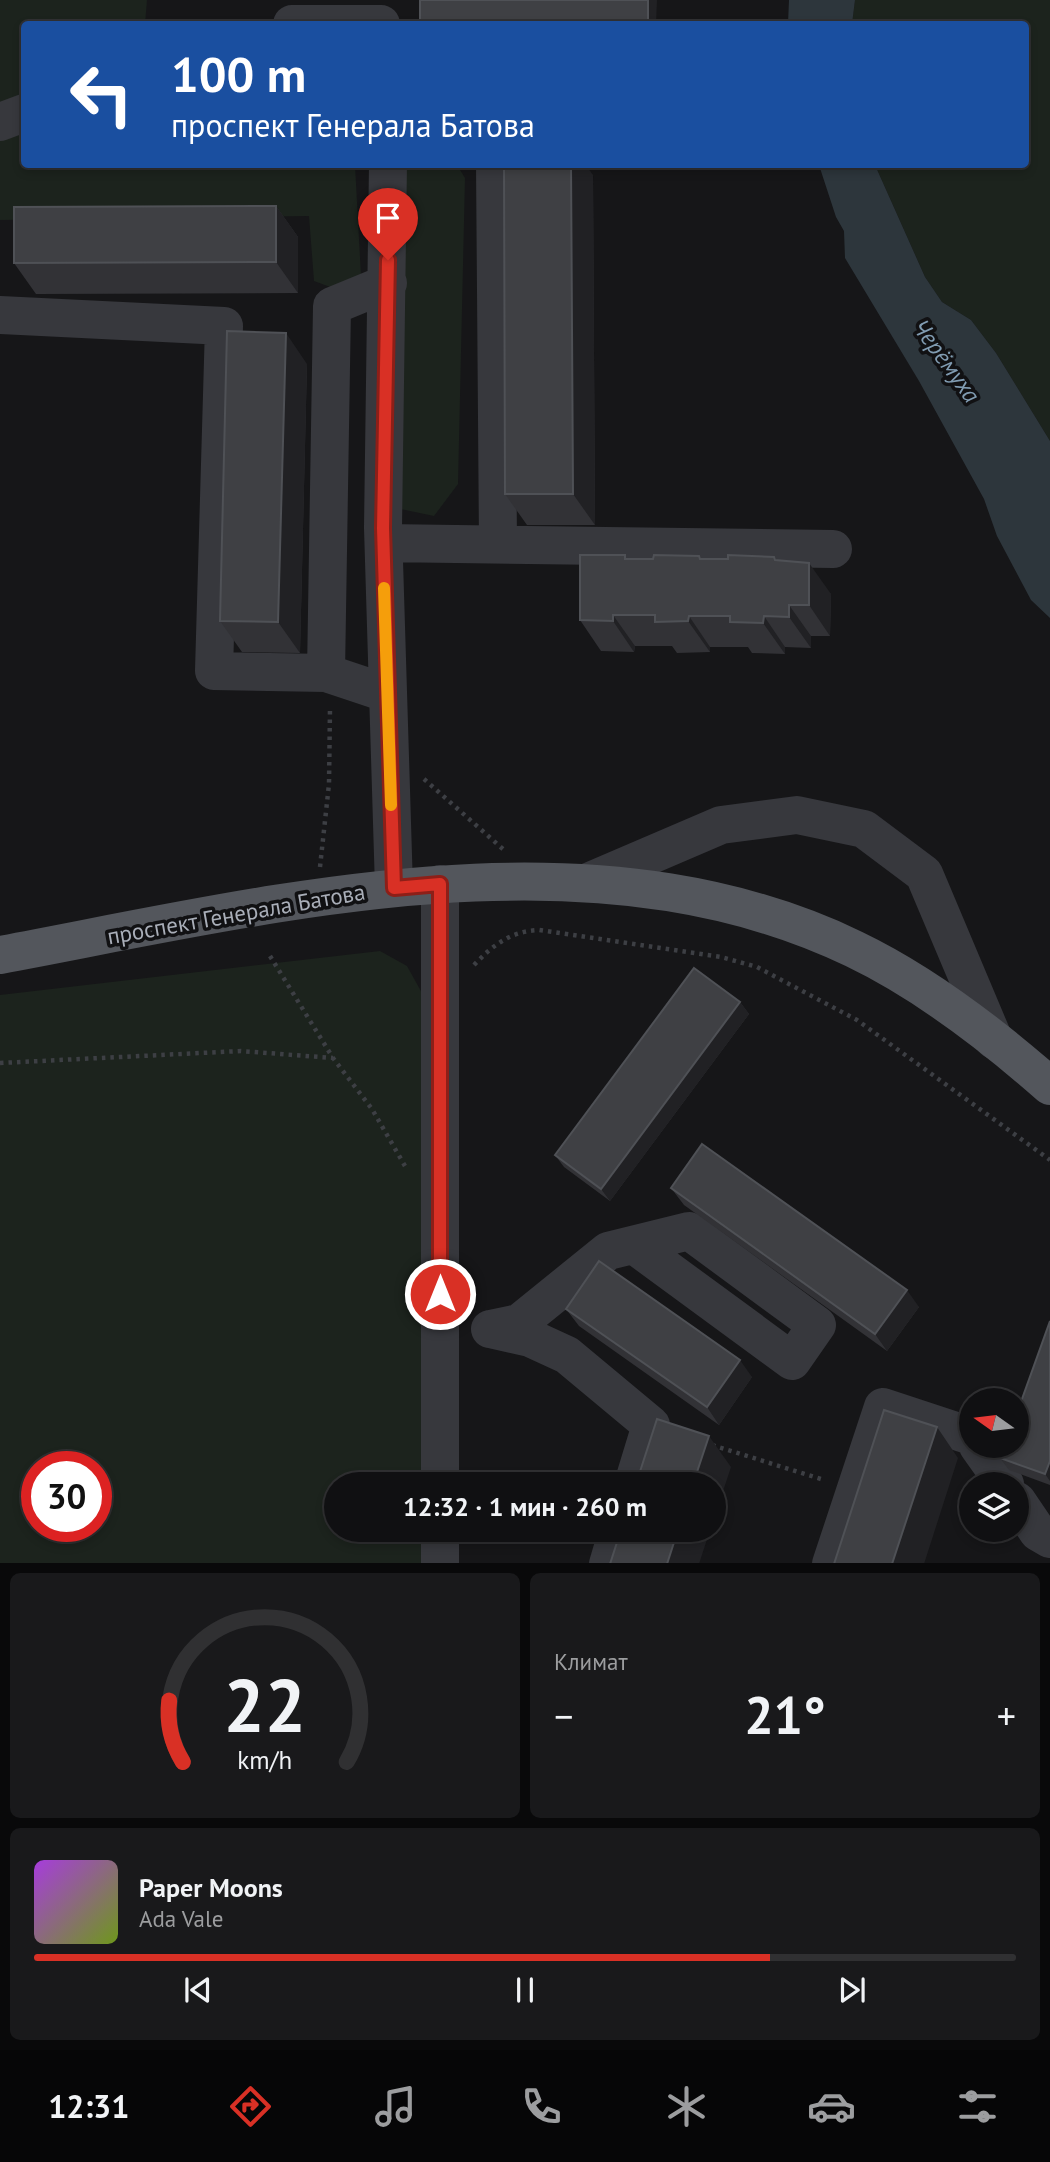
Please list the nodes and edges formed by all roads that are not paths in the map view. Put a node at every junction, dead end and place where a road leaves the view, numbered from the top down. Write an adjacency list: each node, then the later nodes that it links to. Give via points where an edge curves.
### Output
1 (379, 0): 2 (street)
2 (380, 21)
3 (21, 114): 4 (street)
4 (0, 122)
5 (388, 168): 7 (street)
6 (495, 168): 11 (street)
7 (388, 284): 9 (street, via 332,306); 10 (street)
8 (0, 315): 13 (street, via 224,326 214,671)
9 (326, 527): 10 (street); 13 (street)
10 (383, 536): 11 (street); 14 (street)
11 (498, 544): 12 (street)
12 (833, 549)
13 (329, 674): 14 (street)
14 (386, 693): 17 (street)
15 (589, 882): 16 (main road, проспект Генерала Батова); 19 (main road, проспект Генерала Батова, via 648,888 813,931 894,970); 19 (street, via 721,825 797,816 864,829 924,874)
16 (440, 884): 17 (main road, проспект Генерала Батова); 22 (street)
17 (394, 888): 18 (main road, проспект Генерала Батова, via 318,897)
18 (0, 955)
19 (994, 1040): 20 (main road, проспект Генерала Батова)
20 (1050, 1086)
21 (634, 1245): 23 (street, via 608,1251 519,1323)
22 (440, 1317): 23 (street); 25 (street)
23 (490, 1329): 26 (street, via 530,1338 567,1355 651,1425)
24 (959, 1432): 33 (street, via 883,1407)
25 (440, 1472)
26 (637, 1472)
27 (1029, 1519): 28 (street)
28 (1050, 1539)
29 (440, 1542): 31 (street)
30 (614, 1542): 32 (street)
31 (440, 1563)
32 (608, 1563)
33 (831, 1563)

